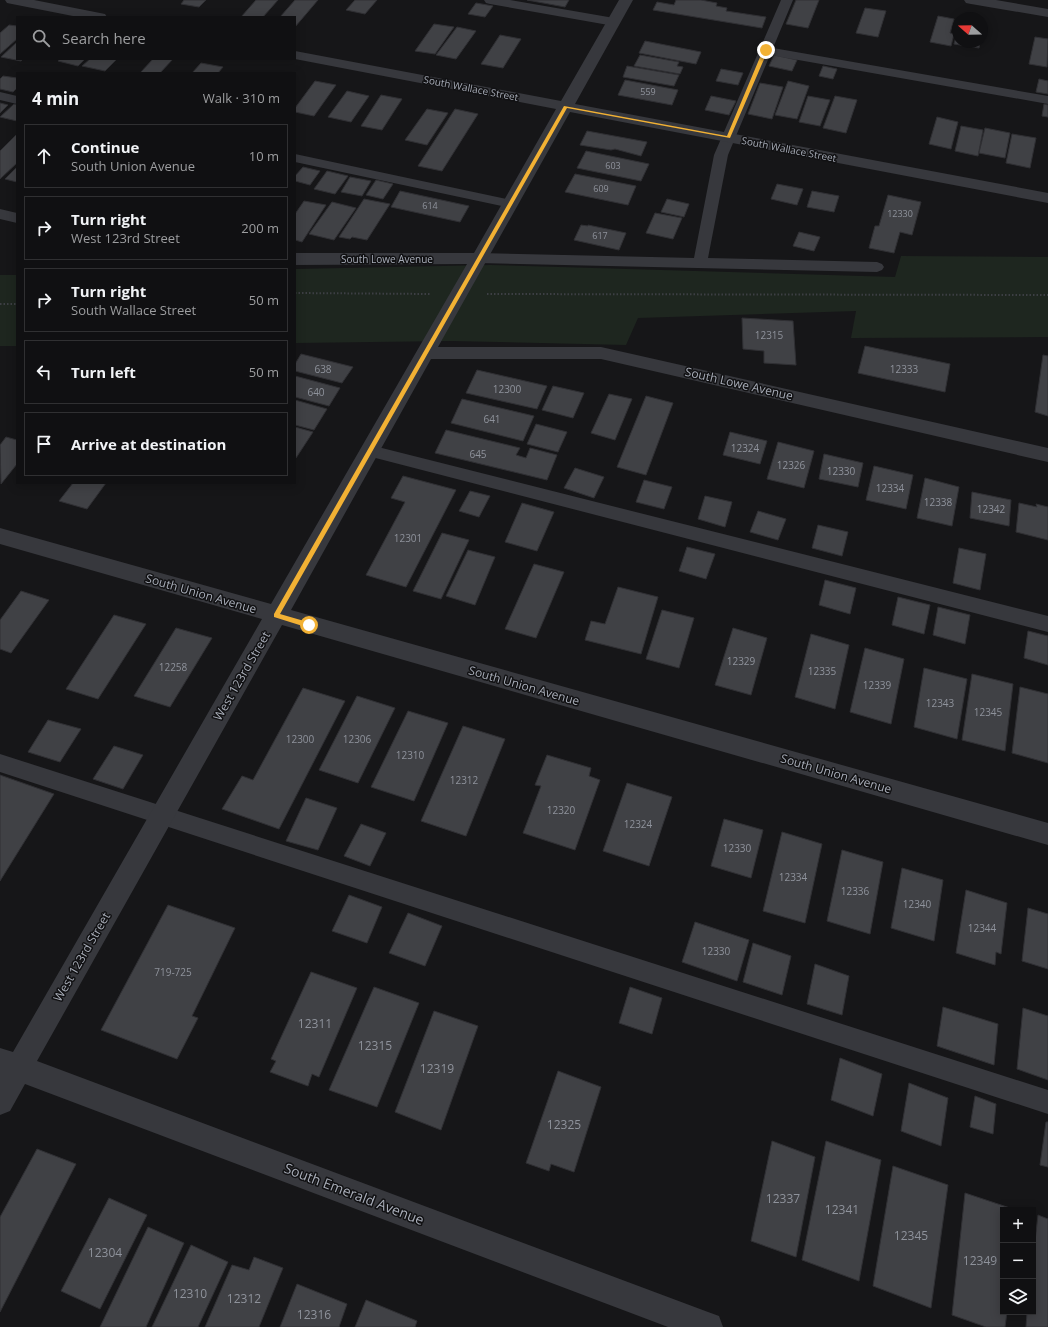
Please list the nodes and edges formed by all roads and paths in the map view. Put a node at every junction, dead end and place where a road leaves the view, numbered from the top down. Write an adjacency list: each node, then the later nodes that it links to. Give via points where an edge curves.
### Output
1 (12, 0): 7 (street)
2 (490, 0): 8 (lane)
3 (626, 0): 8 (street, West 123rd Street)
4 (786, 0): 9 (lane)
5 (971, 0): 6 (street)
6 (1048, 13)
7 (95, 16)
8 (614, 22): 14 (street, West 123rd Street)
9 (766, 50): 13 (lane); 15 (lane)
10 (296, 55): 14 (street, South Wallace Street)
11 (0, 96): 12 (lane)
12 (16, 100)
13 (1048, 100)
14 (566, 107): 15 (street, South Wallace Street); 18 (street, West 123rd Street)
15 (728, 138): 17 (street, South Wallace Street); 23 (lane, via 721,155)
16 (296, 158): 18 (lane)
17 (1048, 198)
18 (511, 204): 21 (street, West 123rd Street)
19 (0, 214): 20 (street)
20 (16, 218)
21 (479, 258): 22 (street, South Lowe Avenue); 23 (lane); 31 (street, West 123rd Street)
22 (296, 259)
23 (700, 264): 24 (lane)
24 (877, 267)
25 (296, 293): 26 (path)
26 (423, 294)
27 (491, 294): 28 (path)
28 (1048, 295)
29 (0, 304): 30 (path)
30 (16, 304)
31 (426, 353): 32 (street, West 123rd Street); 33 (street, South Lowe Avenue, via 600,353)
32 (370, 451): 35 (street, West 123rd Street); 36 (lane)
33 (1048, 455)
34 (0, 536): 35 (street, South Union Avenue)
35 (276, 616): 38 (street, West 123rd Street); 39 (street, South Union Avenue)
36 (1048, 624)
37 (0, 763): 38 (lane)
38 (162, 815): 40 (street, West 123rd Street); 42 (lane)
39 (1048, 834)
40 (10, 1064): 41 (street, West 123rd Street); 43 (street, South Emerald Avenue)
41 (0, 1101)
42 (1048, 1102)
43 (708, 1327)

